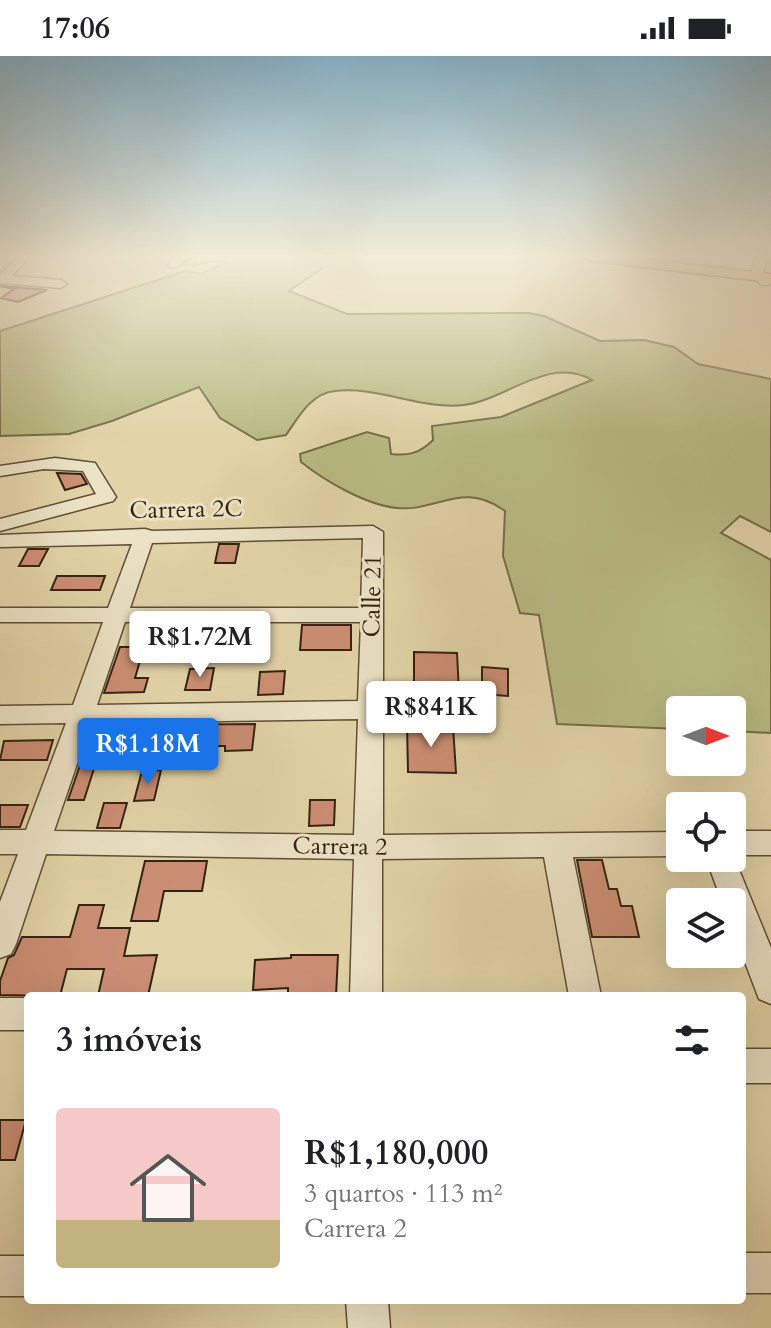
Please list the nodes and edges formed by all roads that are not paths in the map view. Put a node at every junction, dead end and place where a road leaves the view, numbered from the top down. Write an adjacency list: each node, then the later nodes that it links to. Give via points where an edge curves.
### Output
1 (0, 471): 2 (street, via 42,463 89,467 107,497)
2 (0, 525)
3 (373, 532): 4 (street, Carrera 2C); 8 (street, Calle 21)
4 (145, 535): 5 (street, Carrera 2C); 6 (street)
5 (0, 541)
6 (115, 614): 7 (street); 8 (street); 10 (street)
7 (0, 615)
8 (372, 615): 9 (street, Calle 21)
9 (371, 710): 10 (street); 18 (street, Calle 21)
10 (80, 714): 11 (street); 12 (street)
11 (0, 715)
12 (38, 841): 13 (street, Carrera 2); 18 (street, Carrera 2); 20 (street)
13 (0, 842)
14 (746, 843): 15 (street)
15 (771, 843)
16 (556, 844): 17 (street, Carrera 2); 18 (street, Carrera 2); 23 (street)
17 (666, 844)
18 (370, 847): 22 (street, Calle 21)
19 (725, 872): 21 (street)
20 (0, 944)
21 (771, 988)
22 (366, 992)
23 (584, 992)
24 (0, 1014): 25 (street)
25 (24, 1014)
26 (746, 1066): 27 (street)
27 (771, 1066)
28 (746, 1273): 29 (street)
29 (771, 1273)
30 (0, 1276): 31 (street)
31 (24, 1276)
32 (367, 1304): 33 (street)
33 (369, 1328)

